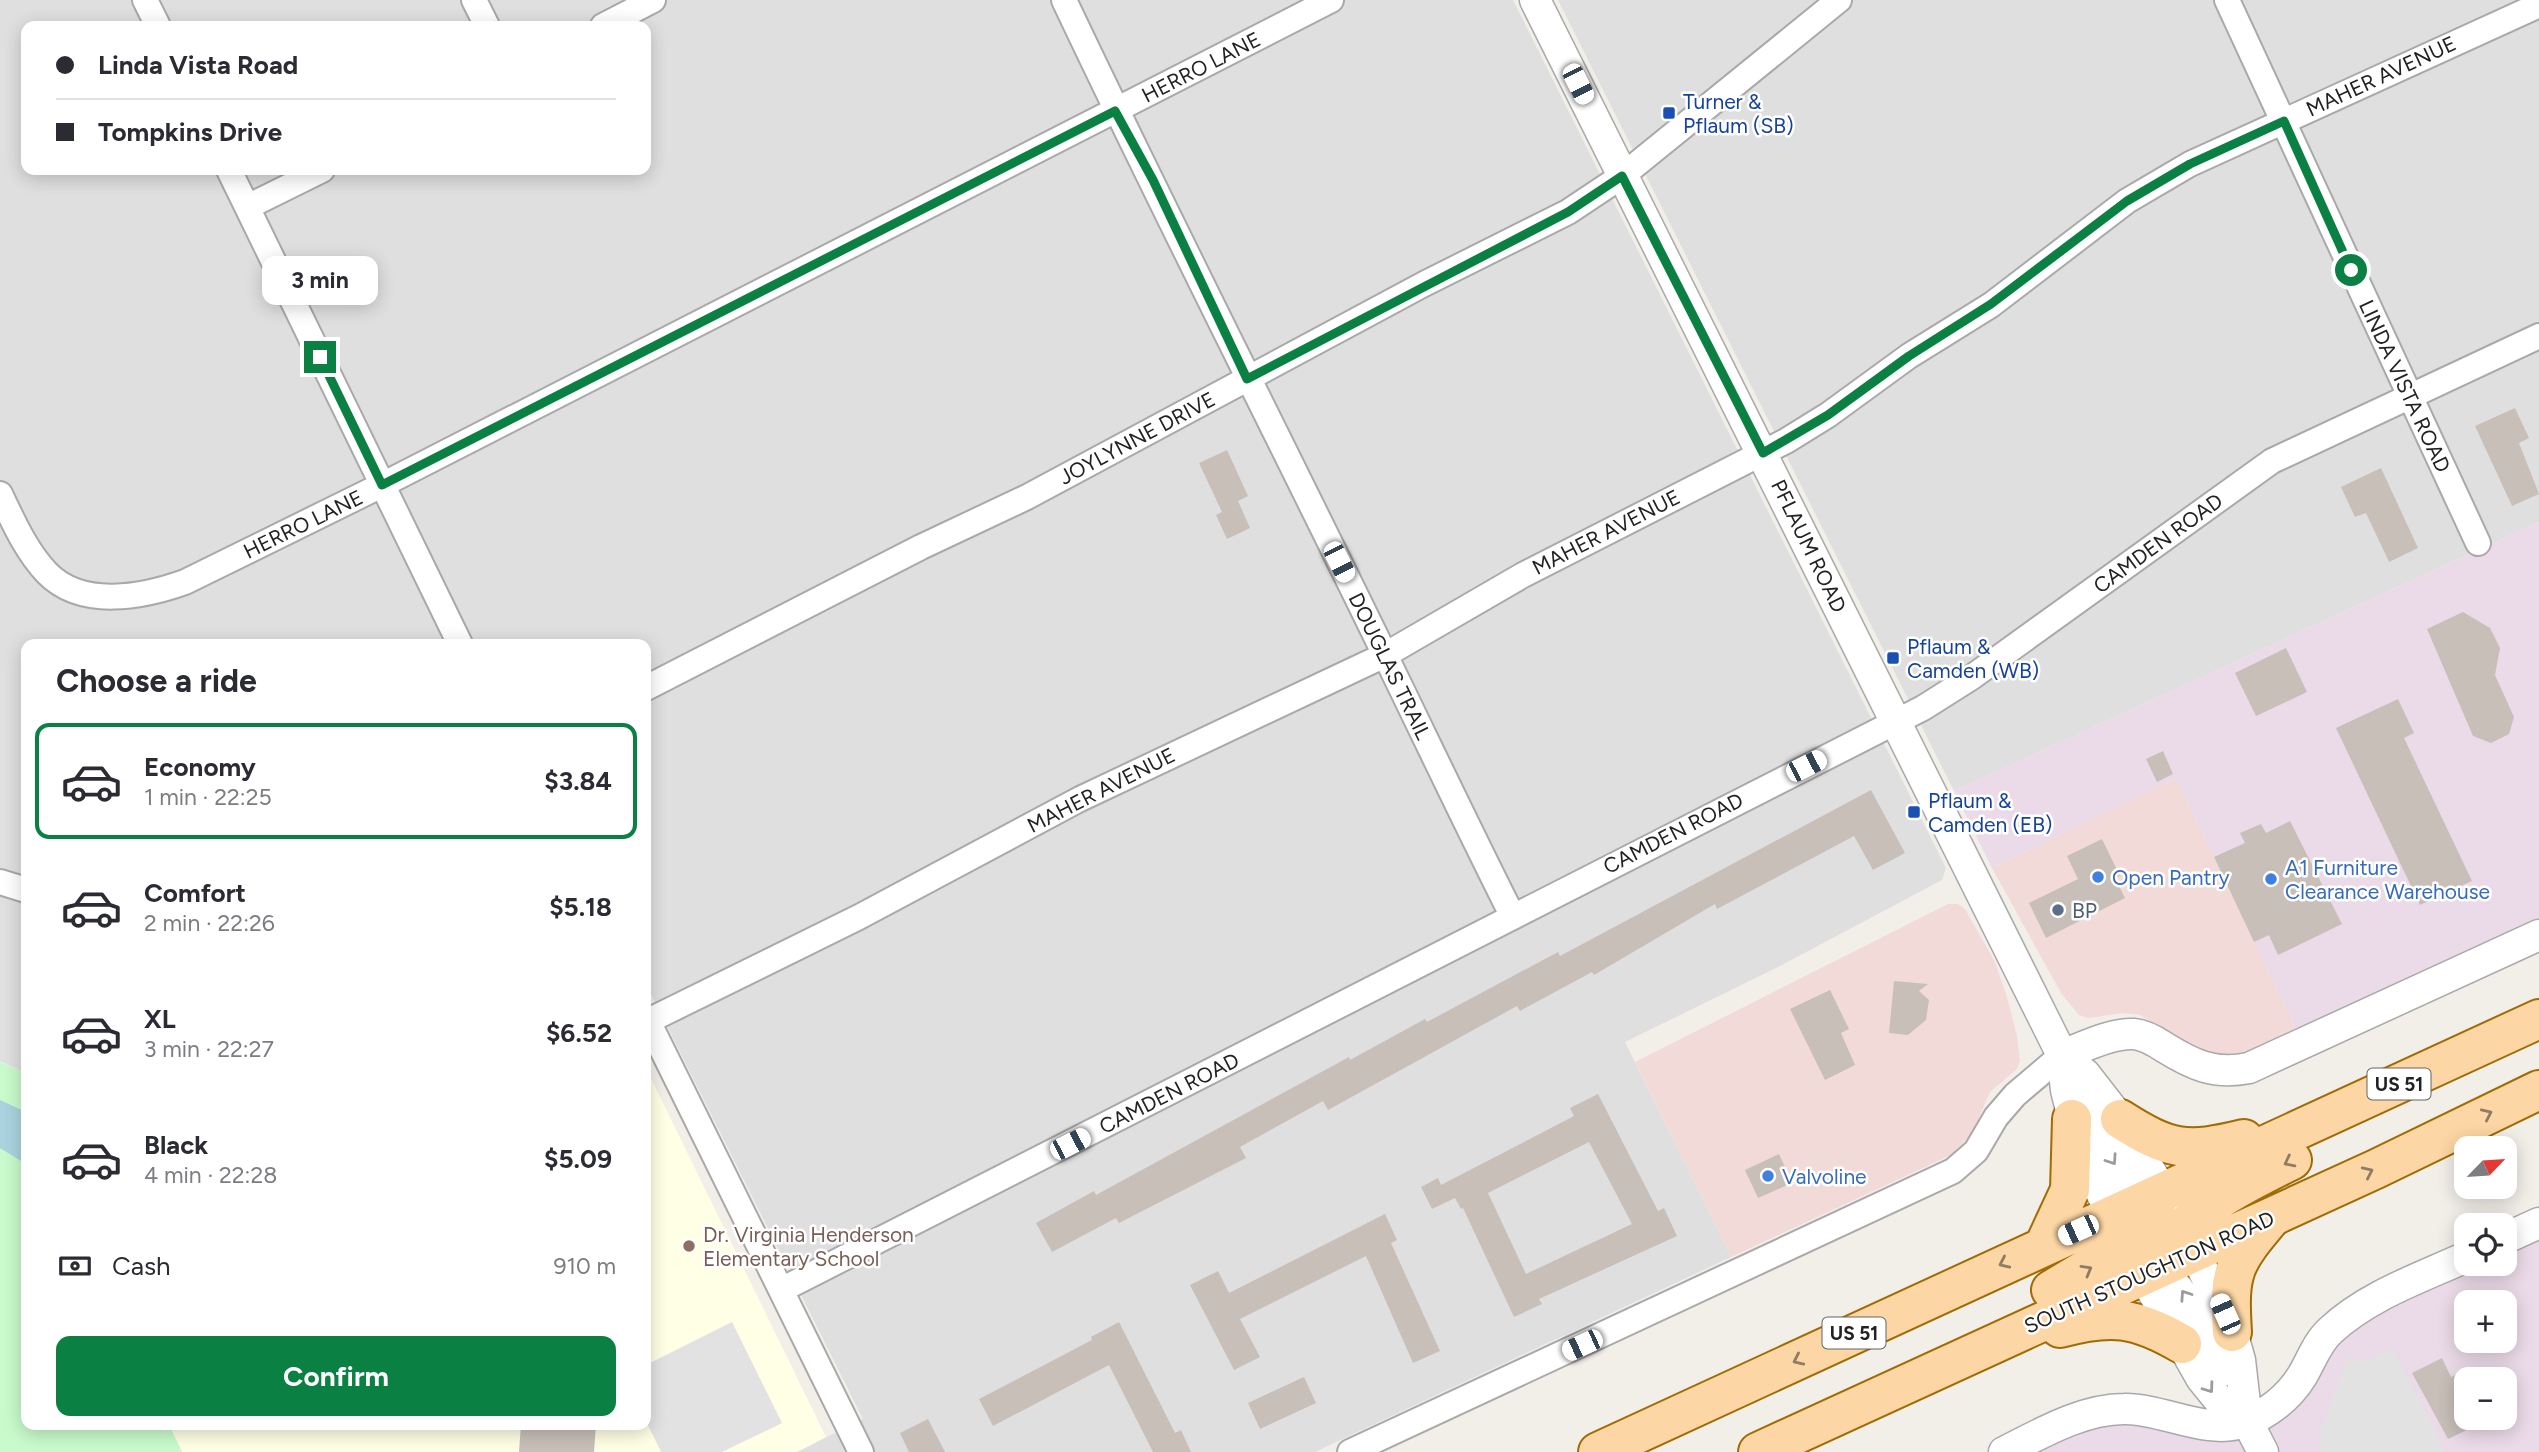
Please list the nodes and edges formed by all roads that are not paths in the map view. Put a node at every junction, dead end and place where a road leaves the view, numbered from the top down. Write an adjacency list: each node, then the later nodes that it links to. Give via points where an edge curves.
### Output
1 (145, 0): 10 (street)
2 (474, 0): 11 (street)
3 (653, 0): 12 (street)
4 (1064, 0): 13 (street, DOUGLAS TRAIL)
5 (1331, 0): 13 (street, HERRO LANE)
6 (1535, 0): 17 (street, PFLAUM ROAD)
7 (1839, 0): 17 (street, JOYLYNNE DRIVE)
8 (2227, 0): 14 (street, LINDA VISTA ROAD)
9 (2539, 5): 14 (street, MAHER AVENUE)
10 (156, 21)
11 (484, 21)
12 (613, 21)
13 (1115, 111): 20 (street, DOUGLAS TRAIL, via 1153,180); 23 (street, HERRO LANE)
14 (2284, 121): 21 (street, LINDA VISTA ROAD); 22 (street, MAHER AVENUE, via 2190,164 2127,201 1991,304 1828,415)
15 (231, 175): 18 (street)
16 (312, 175): 18 (street)
17 (1622, 176): 20 (street, JOYLYNNE DRIVE, via 1568,212); 22 (street, PFLAUM ROAD)
18 (247, 207): 23 (street)
19 (2539, 335): 21 (street, CAMDEN ROAD)
20 (1247, 379): 27 (street, DOUGLAS TRAIL); 28 (street, JOYLYNNE DRIVE, via 1027,497)
21 (2408, 395): 25 (street, LINDA VISTA ROAD); 29 (street, CAMDEN ROAD, via 2272,461 1972,677)
22 (1763, 453): 27 (street, MAHER AVENUE, via 1522,575); 29 (street, PFLAUM ROAD)
23 (382, 485): 24 (street, HERRO LANE, via 185,582 127,596 89,593 49,575); 26 (street)
24 (0, 494)
25 (2479, 543)
26 (458, 639)
27 (1385, 655): 32 (street, DOUGLAS TRAIL); 34 (street, MAHER AVENUE, via 1080,799 859,917)
28 (651, 685)
29 (1897, 722): 32 (street, CAMDEN ROAD); 37 (street, PFLAUM ROAD)
30 (0, 882): 31 (street)
31 (21, 888)
32 (1513, 917): 48 (street, CAMDEN ROAD)
33 (2539, 935): 37 (street, via 2249,1068 2204,1069 2133,1034)
34 (651, 1017)
35 (2528, 1024): 41 (main road, SOUTH STOUGHTON ROAD / US 51); 45 (main road, one-way to 45, via 2433,1088)
36 (651, 1027): 48 (street)
37 (2062, 1055): 39 (street, PFLAUM ROAD); 40 (street, PFLAUM ROAD, via 2085,1074); 45 (street, one-way to 45, via 2081,1113); 55 (street, via 2015,1095 1976,1151 1953,1171)
38 (2539, 1090): 42 (main road, SOUTH STOUGHTON ROAD / US 51, one-way to 38)
39 (2072, 1119): 45 (street, PFLAUM ROAD, via 2086,1163); 46 (main road, via 2070,1190)
40 (2120, 1119): 41 (main road, via 2146,1136 2185,1148 2255,1137); 45 (street, PFLAUM ROAD)
41 (2281, 1138): 45 (main road, SOUTH STOUGHTON ROAD / US 51)
42 (2274, 1216): 45 (main road, SOUTH STOUGHTON ROAD / US 51); 50 (main road, via 2248,1246 2235,1270 2229,1289)
43 (2539, 1223): 44 (street)
44 (2517, 1233)
45 (2152, 1234): 46 (main road, SOUTH STOUGHTON ROAD / US 51); 49 (main road, SOUTH STOUGHTON ROAD / US 51); 50 (street, PFLAUM ROAD); 51 (street, PFLAUM ROAD); 52 (main road, one-way to 45, via 2009,1311); 53 (street, one-way to 45, via 2218,1346)
46 (2045, 1244): 56 (main road, SOUTH STOUGHTON ROAD / US 51, one-way to 56)
47 (2454, 1263): 53 (street, via 2354,1310 2328,1333 2290,1392)
48 (781, 1290): 54 (street)
49 (2030, 1325): 51 (main road, via 2057,1328 2118,1318 2148,1326); 52 (main road, SOUTH STOUGHTON ROAD / US 51)
50 (2232, 1332): 53 (street, PFLAUM ROAD)
51 (2182, 1344): 53 (street, PFLAUM ROAD, one-way to 53, via 2220,1403)
52 (1838, 1415): 57 (main road, SOUTH STOUGHTON ROAD / US 51)
53 (2247, 1421): 58 (street, via 2219,1425 2119,1409 2077,1419); 59 (street, PFLAUM ROAD)
54 (861, 1452)
55 (1350, 1452)
56 (1598, 1452)
57 (1758, 1452)
58 (2004, 1452)
59 (2263, 1452)

